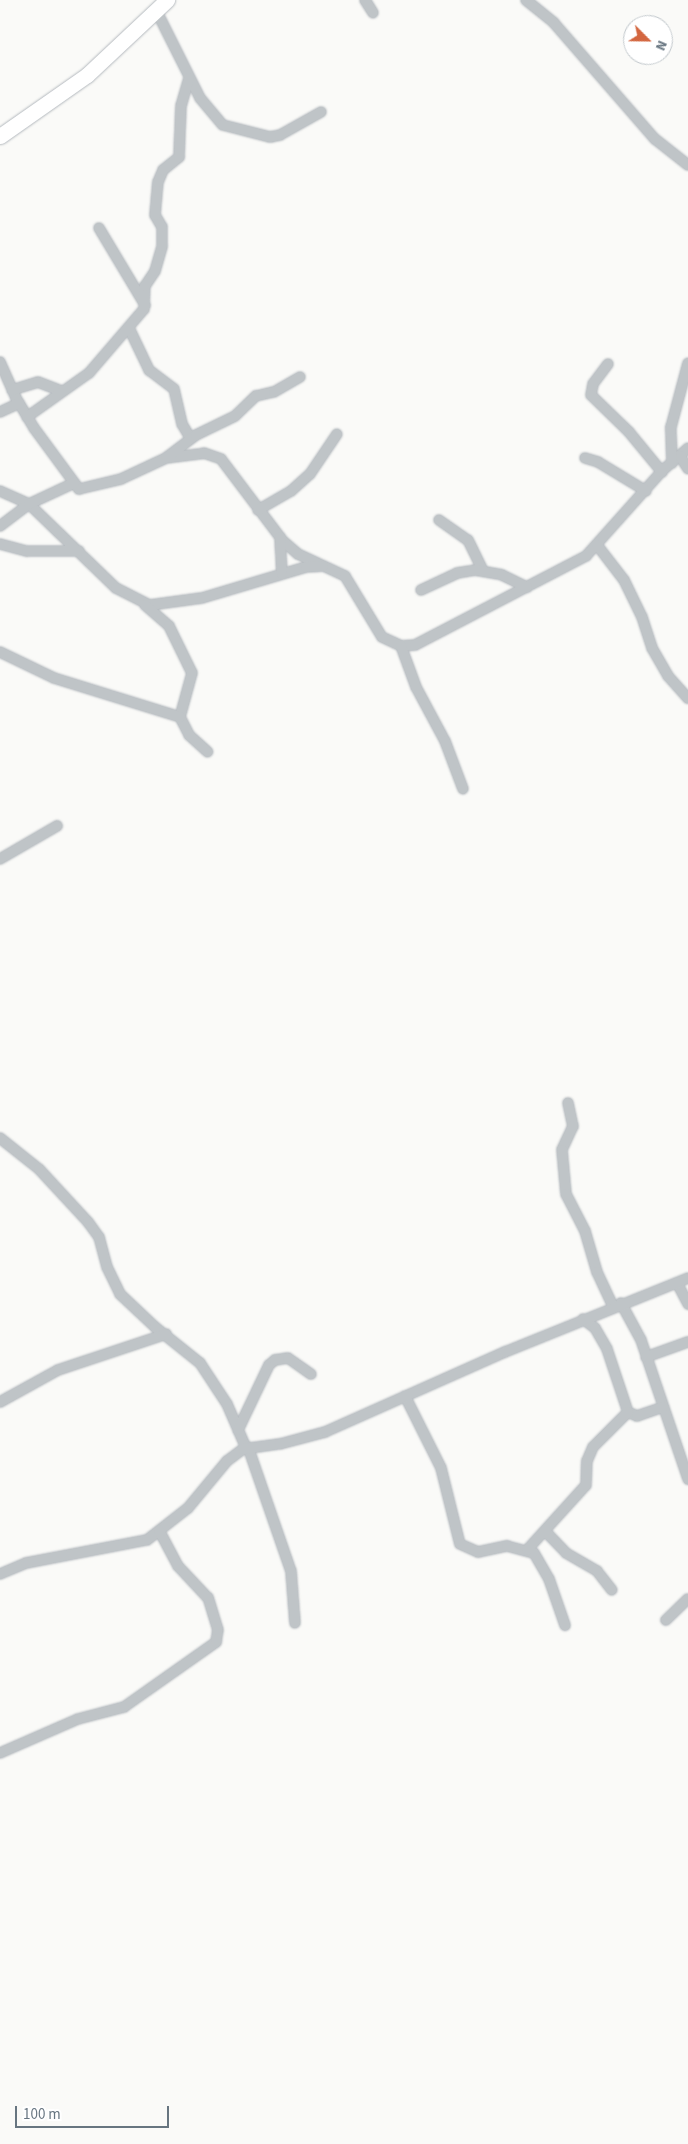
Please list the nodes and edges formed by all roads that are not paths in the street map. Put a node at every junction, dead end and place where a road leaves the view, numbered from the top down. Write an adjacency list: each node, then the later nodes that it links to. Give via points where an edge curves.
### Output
1 (365, 0): 4 (street)
2 (526, 0): 8 (street, via 554,24 655,139)
3 (160, 4): 5 (street); 7 (street, via 87,75)
4 (374, 13)
5 (189, 78): 6 (street, via 215,118 223,125 246,133 280,135); 10 (street, via 181,106 179,158 163,170 158,182 155,215 162,227 162,246 155,271 145,286)
6 (321, 112)
7 (0, 136)
8 (688, 164)
9 (99, 228): 10 (street)
10 (145, 305): 11 (street)
11 (128, 328): 17 (street, via 98,365); 22 (street, via 149,370 174,389 182,424)
12 (0, 362): 16 (street)
13 (688, 363): 26 (street, via 671,427)
14 (608, 364): 28 (street, via 593,384 591,396 638,442)
15 (300, 377): 22 (street, via 274,392 256,396 235,416)
16 (12, 390): 17 (street, via 38,382); 18 (street)
17 (61, 391): 20 (street)
18 (19, 403): 19 (street); 20 (street)
19 (0, 412)
20 (27, 417): 29 (street)
21 (337, 434): 33 (street, via 310,474 291,491)
22 (191, 439): 24 (street)
23 (688, 448): 26 (street)
24 (166, 458): 29 (street, via 121,479 81,490); 33 (street, via 204,453 221,459)
25 (585, 458): 31 (street, via 598,462)
26 (676, 459): 27 (street); 28 (street)
27 (688, 469)
28 (662, 472): 31 (street)
29 (74, 483): 32 (street)
30 (0, 491): 32 (street)
31 (646, 492): 38 (street)
32 (29, 504): 35 (street); 39 (street)
33 (258, 510): 36 (street)
34 (439, 520): 41 (street, via 468,540)
35 (0, 526)
36 (280, 537): 40 (street, via 298,554); 42 (street)
37 (0, 544): 39 (street, via 28,551)
38 (597, 545): 43 (street, via 586,556); 48 (street, via 624,580 652,648 668,676)
39 (79, 551): 45 (street, via 116,588)
40 (324, 566): 42 (street); 46 (street, via 345,576 382,636)
41 (483, 571): 43 (street); 44 (street, via 465,570)
42 (282, 574): 45 (street, via 182,603 154,605)
43 (527, 587): 46 (street, via 415,646)
44 (421, 590)
45 (140, 601): 49 (street, via 169,626 192,673)
46 (401, 646): 51 (street, via 416,687 445,741)
47 (0, 652): 49 (street, via 54,678)
48 (688, 698)
49 (180, 717): 50 (street, via 188,735)
50 (208, 752)
51 (463, 789)
52 (57, 826): 53 (street)
53 (0, 859)
54 (568, 1103): 59 (street, via 574,1126 562,1150 566,1194 585,1231 597,1272)
55 (0, 1138): 61 (street, via 39,1169 88,1222 99,1238 107,1267 120,1294)
56 (688, 1278): 57 (street)
57 (677, 1283): 58 (street); 59 (street)
58 (688, 1304)
59 (617, 1305): 60 (street); 63 (street, via 634,1322)
60 (583, 1319): 65 (street); 68 (street, via 595,1328 606,1348)
61 (166, 1334): 66 (street, via 58,1370); 69 (street, via 188,1350 207,1371)
62 (688, 1342): 63 (street)
63 (646, 1357): 67 (street)
64 (310, 1374): 69 (street, via 288,1358 275,1360 269,1366)
65 (406, 1396): 70 (street, via 313,1436); 75 (street, via 441,1468 460,1544 478,1552 507,1546)
66 (0, 1402)
67 (663, 1407): 68 (street, via 637,1416); 71 (street)
68 (628, 1412): 74 (street, via 593,1447 587,1461 586,1485)
69 (238, 1430): 70 (street)
70 (247, 1448): 73 (street, via 226,1461 188,1508); 80 (street, via 292,1571)
71 (685, 1459): 72 (street)
72 (688, 1479)
73 (159, 1531): 76 (street, via 148,1540 130,1546 26,1564); 82 (street, via 178,1566 208,1598 218,1630 216,1642 124,1707 78,1719)
74 (546, 1532): 75 (street); 77 (street, via 566,1553 597,1571)
75 (527, 1550): 81 (street, via 541,1562)
76 (0, 1574)
77 (612, 1590)
78 (688, 1599): 79 (street)
79 (666, 1620)
80 (295, 1623)
81 (565, 1625)
82 (0, 1753)

